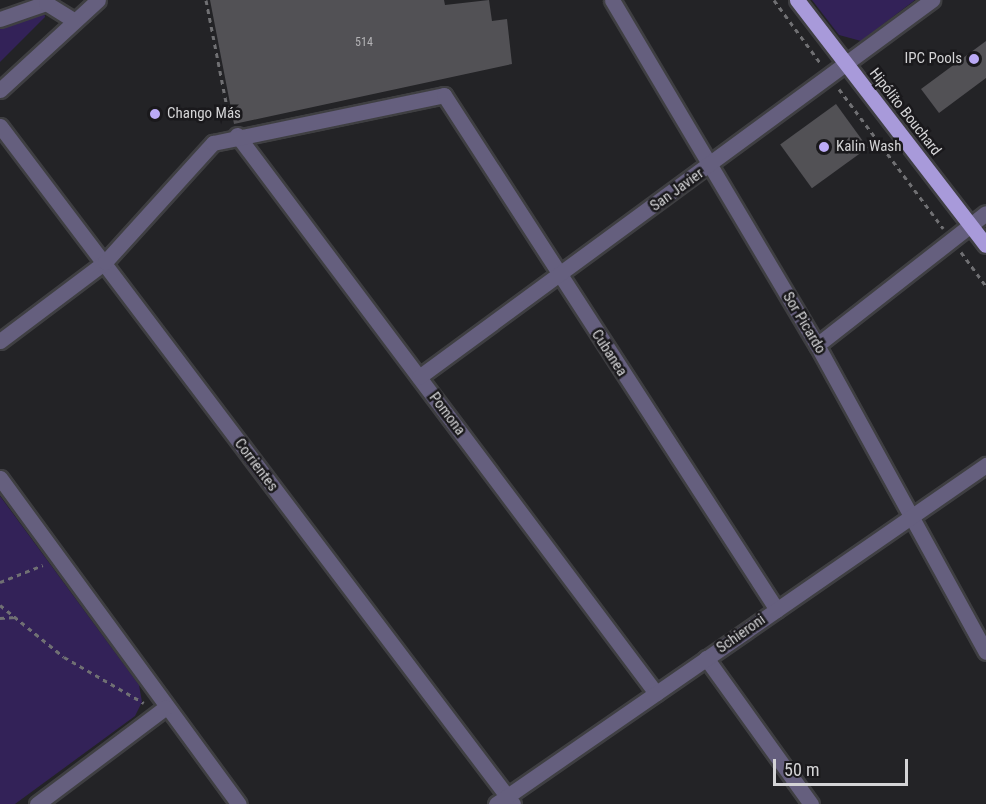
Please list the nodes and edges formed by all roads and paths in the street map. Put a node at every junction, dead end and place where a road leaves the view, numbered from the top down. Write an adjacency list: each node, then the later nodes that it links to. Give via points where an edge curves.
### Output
1 (98, 0): 8 (street)
2 (206, 0): 13 (path)
3 (612, 0): 14 (street, Sor Picardo)
4 (774, 0): 10 (path)
5 (797, 0): 9 (main road, Hipólito Bouchard)
6 (932, 0): 9 (street, San Javier)
7 (0, 19): 8 (street, via 46,3)
8 (72, 19): 11 (street)
9 (846, 65): 10 (street, San Javier); 16 (main road, Hipólito Bouchard)
10 (830, 76): 14 (street, San Javier); 17 (path)
11 (0, 90)
12 (0, 126): 19 (street, Corrientes)
13 (234, 136): 19 (street, via 213,143); 20 (street, Cubanea, via 444,95); 24 (street, Pomona)
14 (710, 166): 20 (street, San Javier); 23 (street, Sor Picardo)
15 (986, 213): 16 (street)
16 (970, 225): 17 (street); 18 (main road, Hipólito Bouchard)
17 (951, 240): 21 (path); 23 (street)
18 (986, 245)
19 (105, 262): 22 (street); 38 (street, Corrientes)
20 (558, 276): 24 (street, San Javier); 31 (street, Cubanea)
21 (986, 286)
22 (0, 341)
23 (817, 345): 27 (street, Sor Picardo)
24 (420, 377): 36 (street, Pomona)
25 (986, 465): 27 (street, Schieroni)
26 (0, 478): 28 (street)
27 (914, 515): 31 (street, Schieroni); 34 (street, Sor Picardo)
28 (57, 555): 29 (path); 37 (street)
29 (0, 582)
30 (0, 605): 32 (path)
31 (777, 610): 35 (street, Schieroni)
32 (16, 617): 33 (path); 37 (path, via 64,657 135,702)
33 (0, 618)
34 (986, 652)
35 (706, 658): 36 (street, Schieroni); 41 (street)
36 (656, 693): 38 (street, Schieroni)
37 (166, 706): 39 (street); 40 (street)
38 (505, 801)
39 (37, 804)
40 (239, 804)
41 (811, 804)

